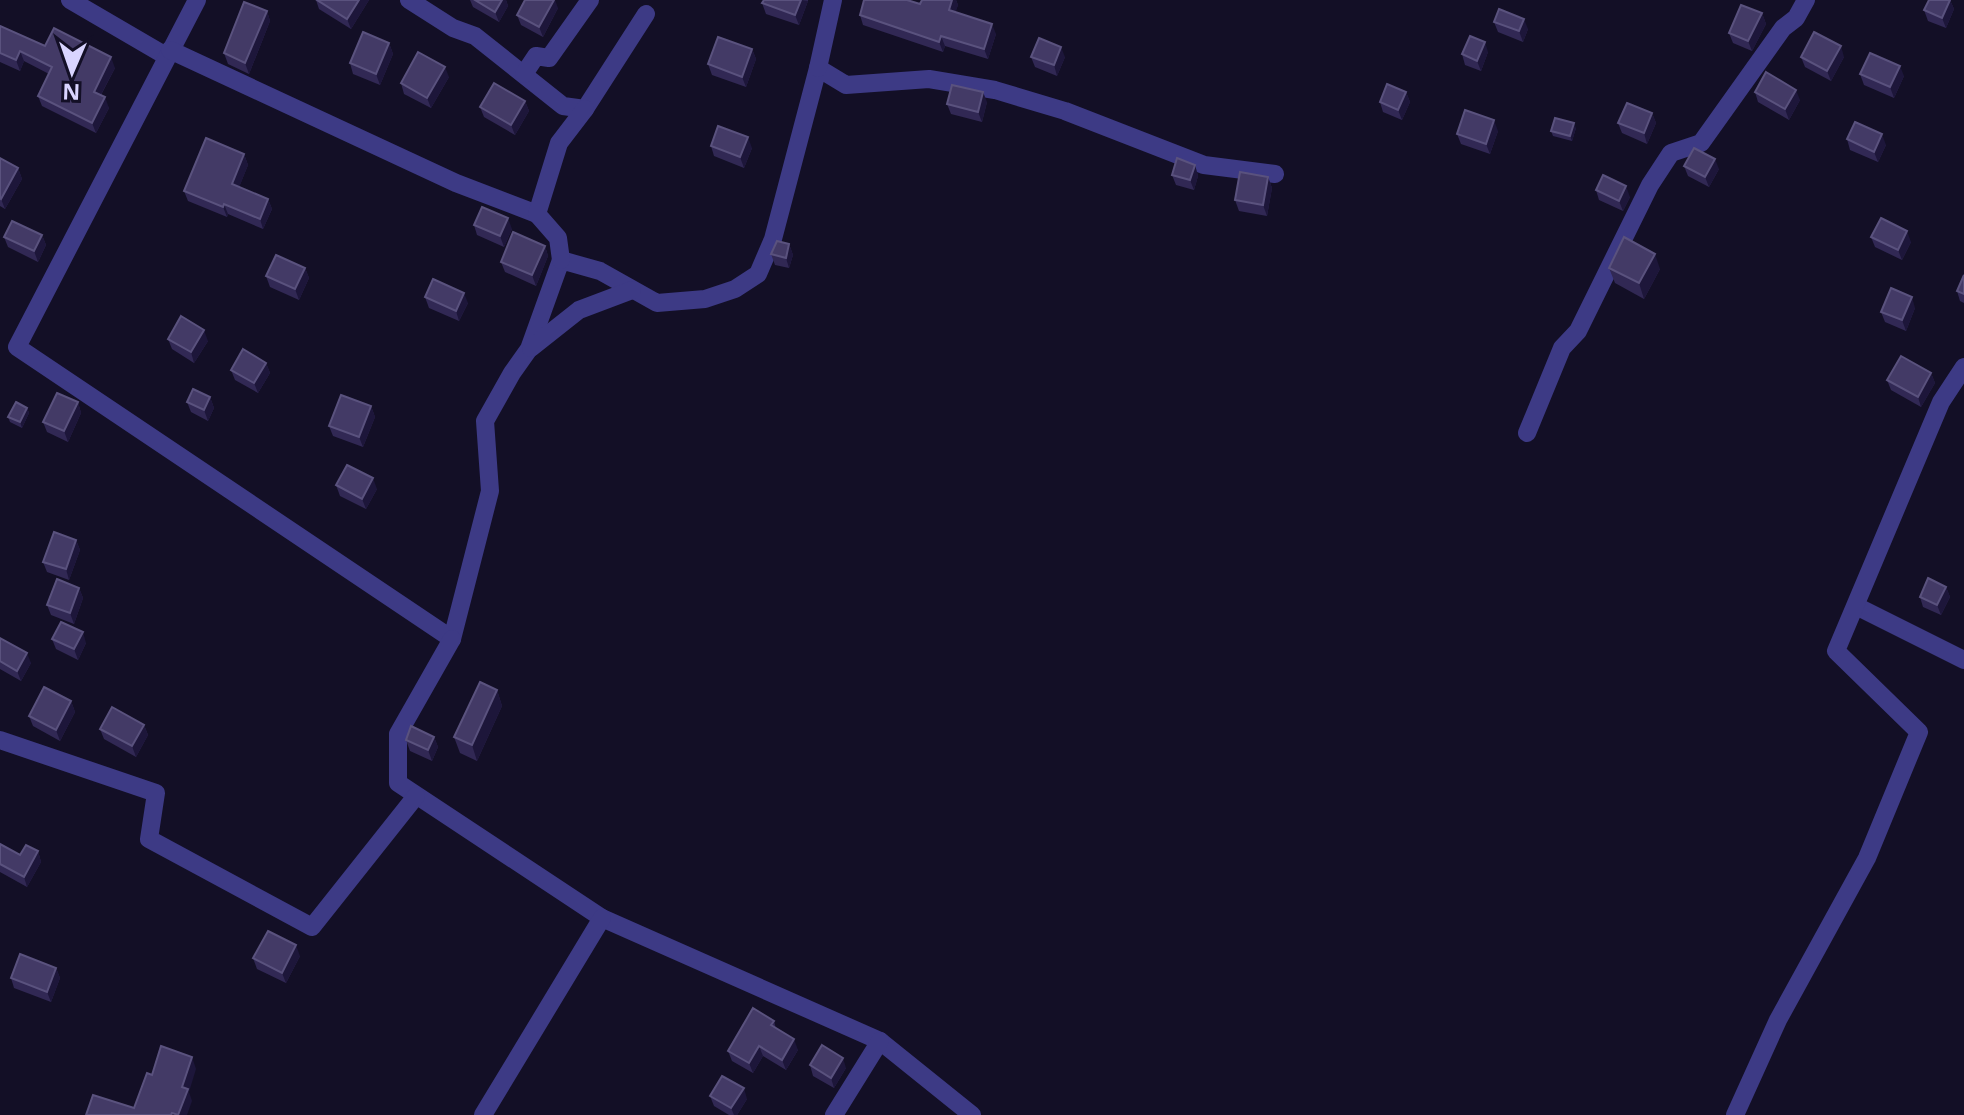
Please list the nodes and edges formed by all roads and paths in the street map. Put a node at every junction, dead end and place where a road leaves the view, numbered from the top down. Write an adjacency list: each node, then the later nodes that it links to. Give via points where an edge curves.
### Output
1 (70, 0): 8 (street)
2 (197, 0): 8 (street)
3 (409, 0): 10 (street, via 475,36)
4 (590, 0): 10 (street, via 549,58 536,56)
5 (833, 0): 9 (street)
6 (1806, 0): 18 (street, via 1701,143 1671,153 1650,185 1578,331 1562,348)
7 (646, 14): 11 (street)
8 (168, 53): 13 (street); 20 (street, via 17,347)
9 (818, 68): 12 (street, via 846,85 929,79 995,90 1204,165); 15 (street, via 773,239 758,274 705,299 657,303)
10 (524, 74): 11 (street, via 563,106)
11 (585, 109): 13 (street, via 559,143)
12 (1275, 174)
13 (537, 214): 14 (street, via 558,238)
14 (561, 260): 15 (street, via 600,271); 16 (street)
15 (632, 290): 16 (street, via 579,310)
16 (529, 349): 20 (street, via 485,421 490,491)
17 (1964, 367): 19 (street, via 1941,402)
18 (1527, 433)
19 (1856, 606): 21 (street); 29 (street, via 1836,651 1919,732 1867,858 1778,1020)
20 (452, 639): 23 (street, via 398,734 398,783)
21 (1964, 660)
22 (0, 740): 23 (street, via 156,793 149,839 312,927)
23 (416, 796): 24 (street)
24 (602, 918): 25 (street); 26 (street)
25 (880, 1041): 27 (street); 28 (street)
26 (483, 1115)
27 (834, 1115)
28 (972, 1115)
29 (1735, 1115)

